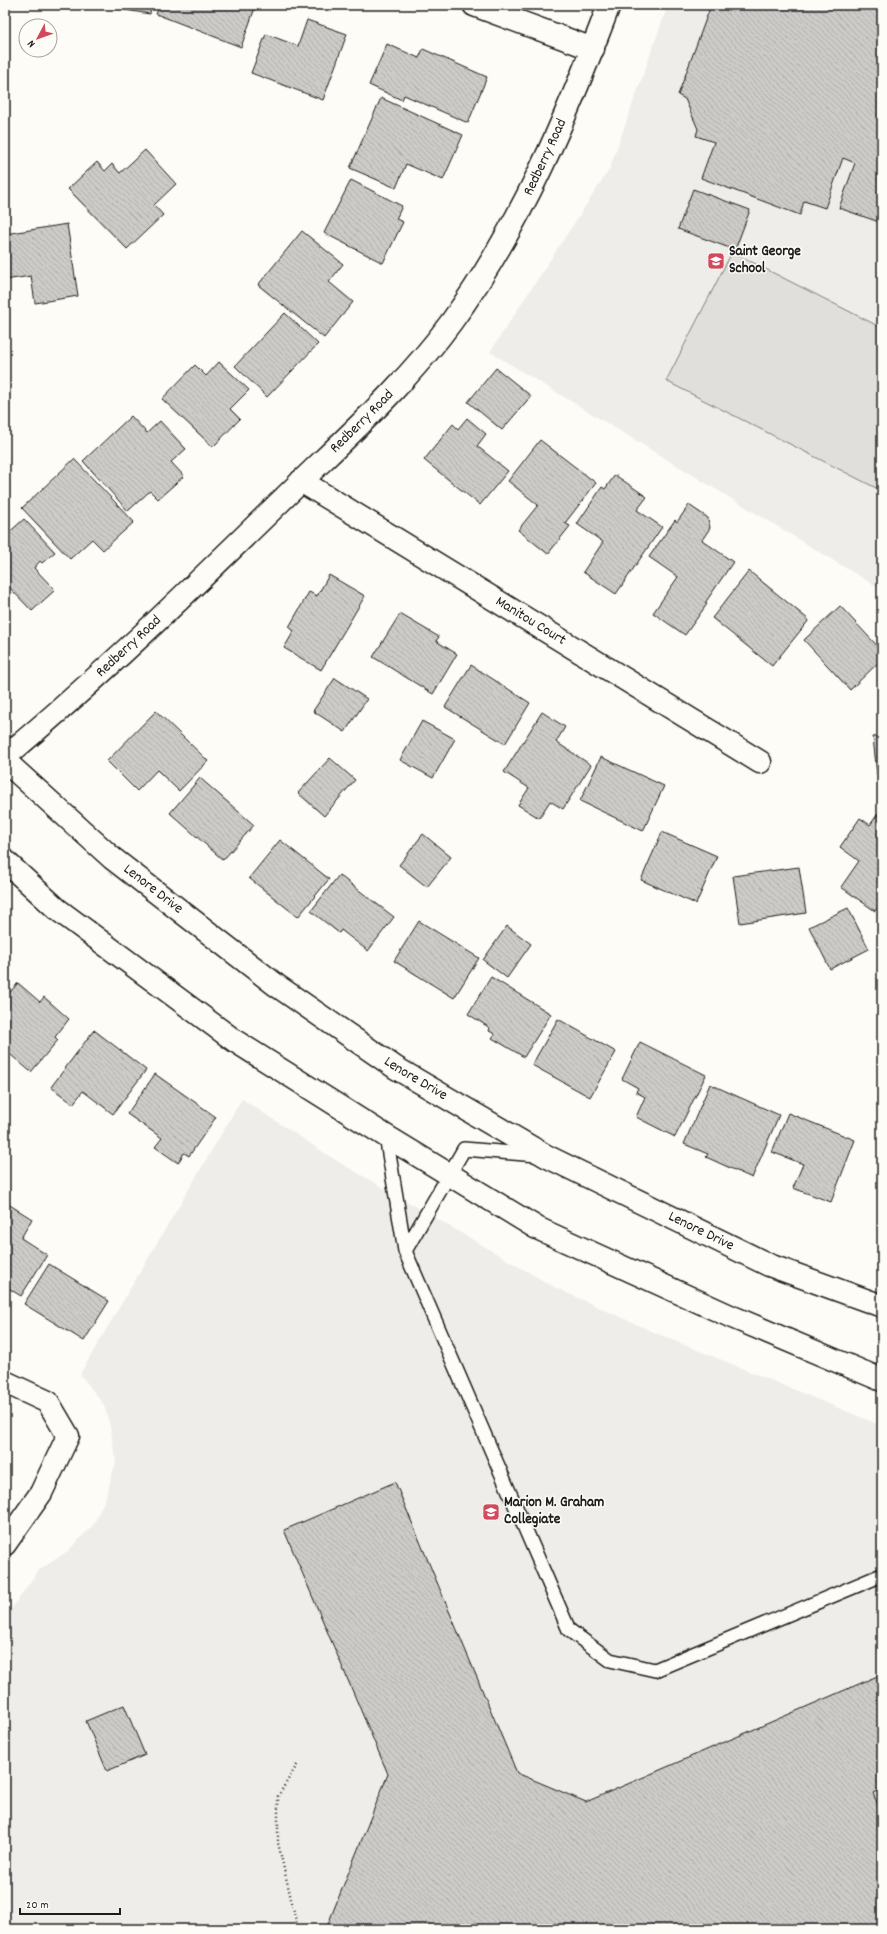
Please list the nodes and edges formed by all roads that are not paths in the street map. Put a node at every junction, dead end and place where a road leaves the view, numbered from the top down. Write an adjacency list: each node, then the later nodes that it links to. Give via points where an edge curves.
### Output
1 (474, 5): 3 (main road)
2 (609, 5): 3 (main road, Redberry Road)
3 (593, 49): 4 (main road, Redberry Road, via 548,157 486,270 451,322 356,428)
4 (301, 481): 5 (main road, Redberry Road, via 194,586 43,725); 7 (main road, Manitou Court)
5 (5, 756)
6 (5, 761): 10 (main road, Lenore Drive, via 112,858 276,985 396,1068)
7 (760, 762)
8 (5, 861): 9 (main road, via 57,909 235,1041)
9 (386, 1136): 11 (main road); 12 (lane)
10 (546, 1156): 11 (lane, via 464,1150); 13 (main road, Lenore Drive, via 769,1265)
11 (450, 1174): 12 (lane); 14 (main road, via 537,1228 730,1316)
12 (405, 1251): 17 (lane, via 570,1630 610,1660 655,1670)
13 (882, 1306)
14 (882, 1380)
15 (5, 1382): 16 (main road, via 48,1402 68,1436 41,1493)
16 (5, 1544)
17 (882, 1575)

